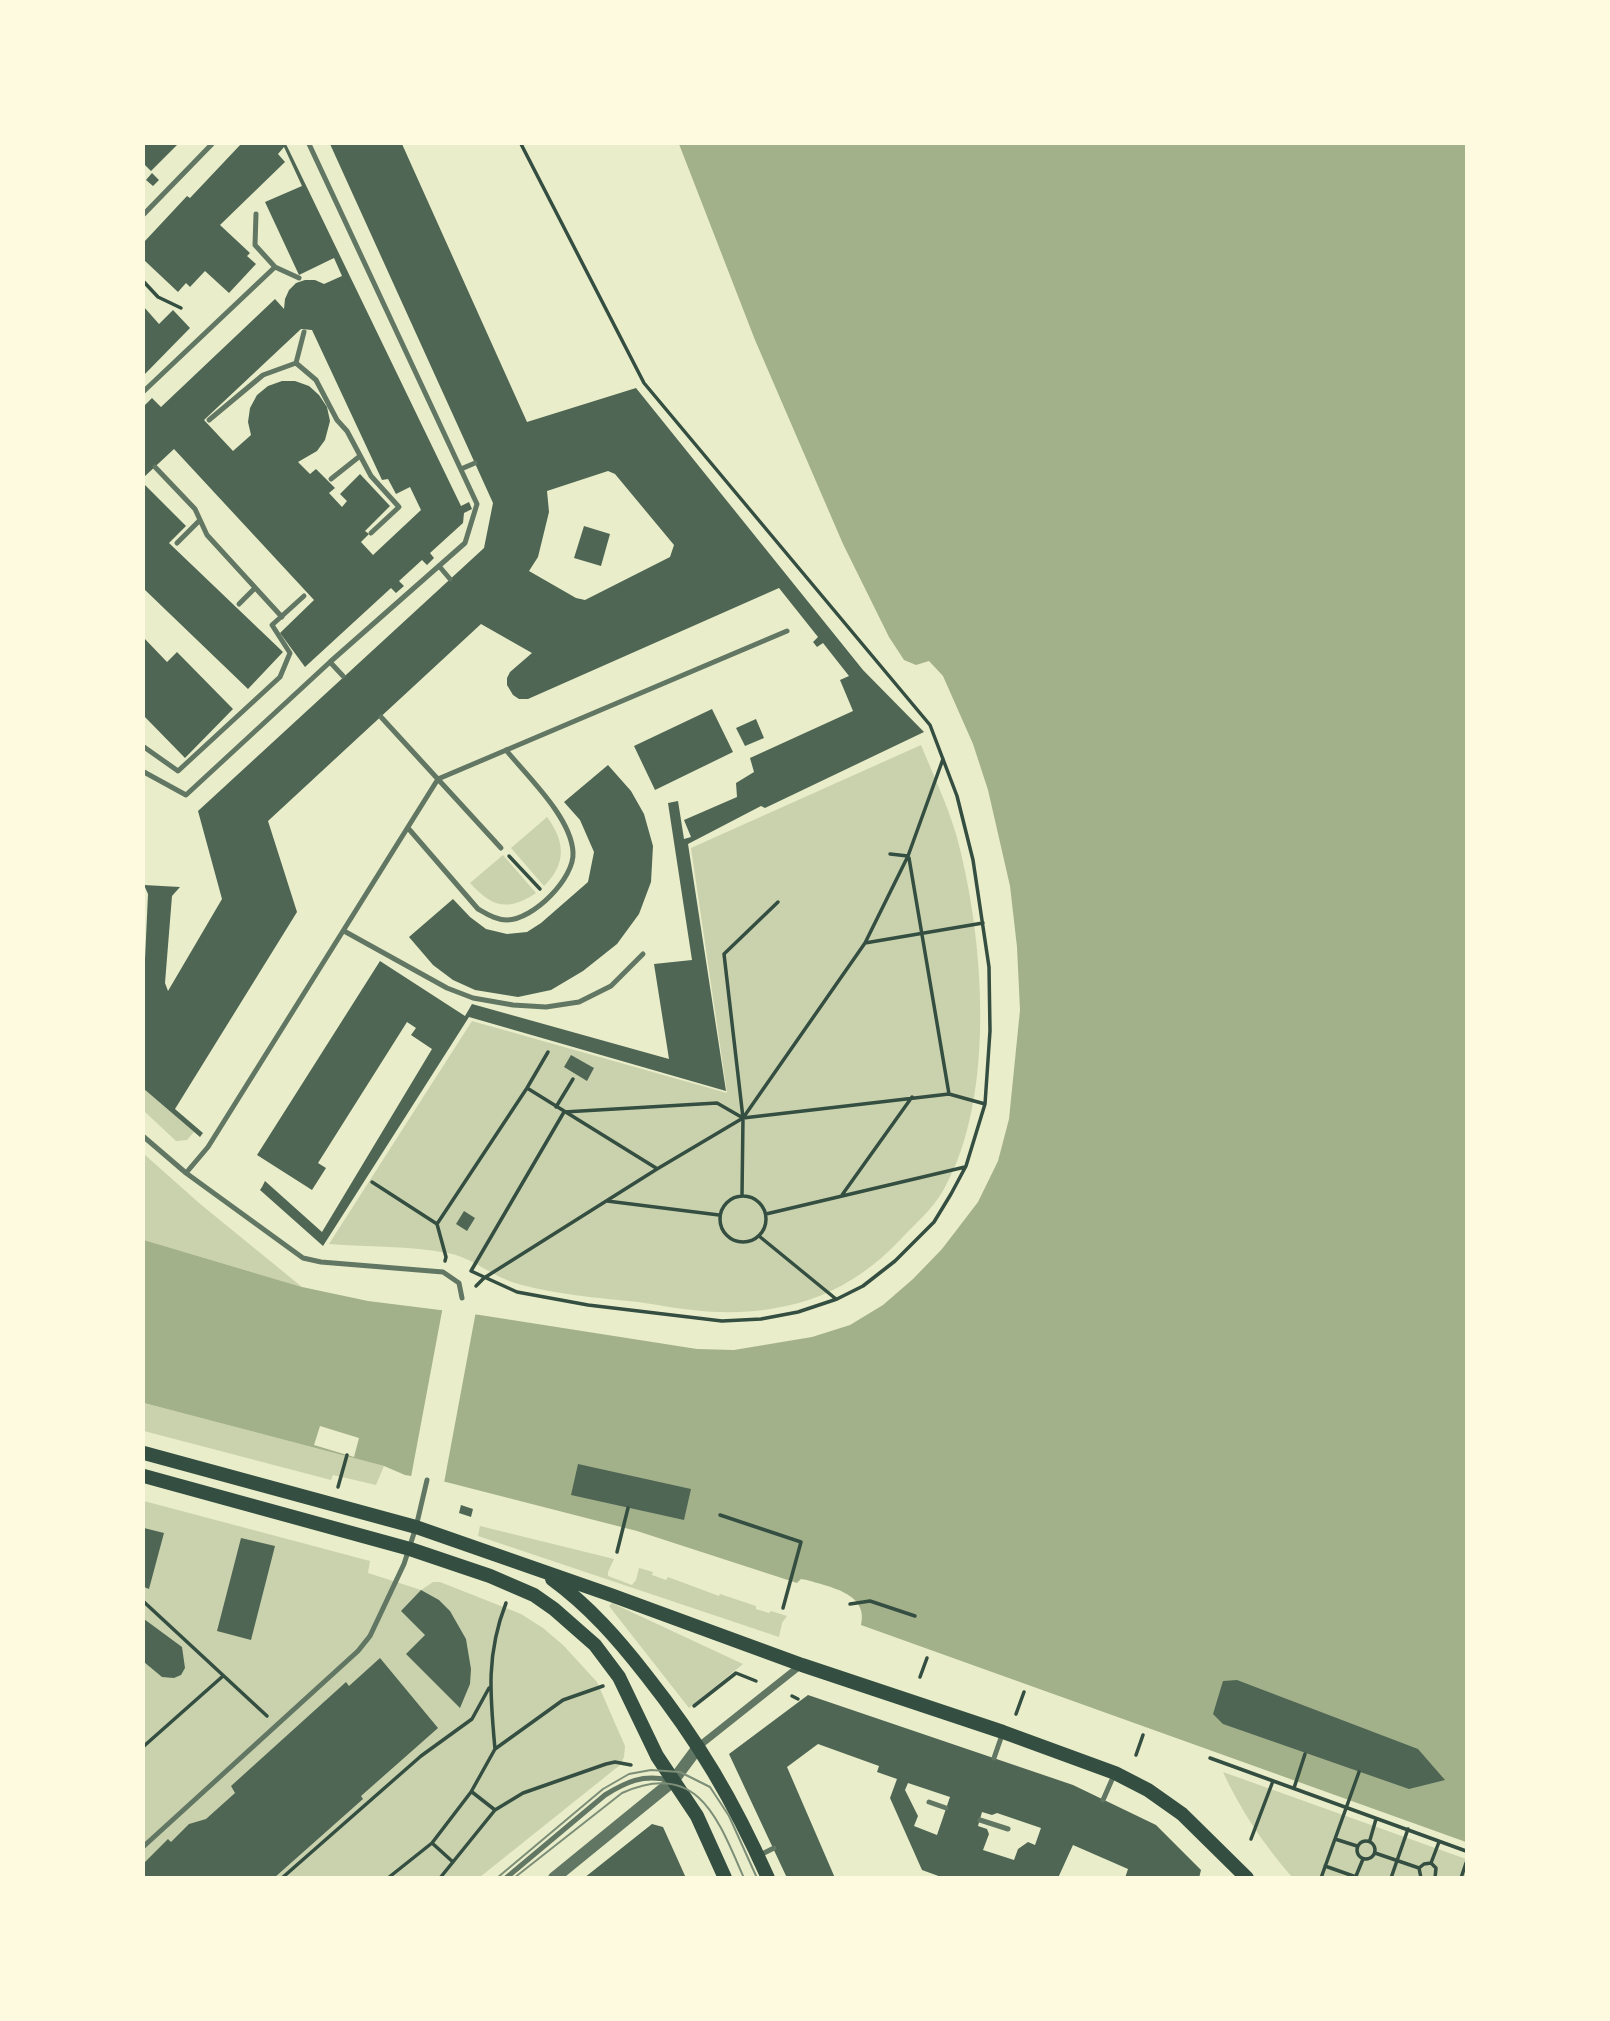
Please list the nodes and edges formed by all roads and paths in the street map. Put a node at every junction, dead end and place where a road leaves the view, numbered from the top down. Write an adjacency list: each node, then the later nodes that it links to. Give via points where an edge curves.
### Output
1 (212, 144): 4 (lane)
2 (310, 144): 17 (lane)
3 (521, 144): 34 (path, via 644,383 930,725)
4 (144, 214)
5 (256, 214): 6 (lane, via 255,245)
6 (275, 267): 7 (lane); 12 (lane)
7 (299, 278)
8 (144, 282): 9 (path, via 158,297)
9 (181, 308)
10 (304, 332): 11 (lane)
11 (296, 363): 13 (lane, via 263,375); 14 (lane, via 316,380)
12 (144, 391)
13 (209, 420)
14 (360, 456): 18 (lane); 20 (lane, via 399,507)
15 (475, 463): 17 (lane)
16 (155, 467): 19 (lane)
17 (461, 469): 22 (lane, via 477,504 465,543)
18 (331, 479)
19 (200, 520): 21 (lane); 24 (lane, via 207,535)
20 (371, 533)
21 (177, 543)
22 (439, 566): 23 (lane); 29 (lane)
23 (450, 579)
24 (255, 587): 26 (lane); 27 (lane)
25 (304, 596): 27 (lane)
26 (239, 604)
27 (282, 617): 32 (lane, via 272,625 290,653 280,677 178,771)
28 (787, 631): 33 (lane)
29 (330, 662): 30 (lane); 35 (lane, via 186,795)
30 (343, 676)
31 (381, 717): 36 (lane)
32 (144, 747)
33 (506, 750): 36 (lane); 41 (lane, via 556,810 568,832 571,868)
34 (943, 760): 40 (path); 43 (path, via 970,847)
35 (144, 772)
36 (438, 779): 37 (lane); 38 (lane)
37 (408, 828): 41 (lane, via 478,909 492,917 519,918); 44 (lane)
38 (501, 848): 41 (path)
39 (890, 853): 40 (path)
40 (908, 856): 45 (path); 46 (path)
41 (547, 897)
42 (778, 902): 56 (path, via 724,954)
43 (983, 923): 45 (path); 53 (path, via 990,993)
44 (344, 931): 47 (lane, via 447,988 513,1005 579,1002 611,986); 60 (lane, via 208,1147)
45 (922, 934): 46 (path); 51 (path)
46 (865, 943): 56 (path)
47 (643, 954)
48 (548, 1052): 50 (path)
49 (573, 1079): 54 (path)
50 (527, 1088): 54 (path); 67 (path)
51 (949, 1094): 52 (path); 53 (path)
52 (912, 1097): 56 (path); 63 (path)
53 (985, 1104): 58 (path)
54 (556, 1107): 55 (path)
55 (564, 1112): 56 (path, via 717,1103); 59 (path); 70 (path, via 471,1271)
56 (743, 1118): 59 (path); 62 (path)
57 (144, 1137): 60 (lane)
58 (966, 1166): 63 (path); 73 (path, via 933,1222 895,1261)
59 (657, 1169): 64 (path)
60 (186, 1173): 72 (lane, via 303,1258 443,1272 458,1283)
61 (372, 1181): 67 (path)
62 (742, 1195): 65 (path, via 757,1200); 66 (path, via 727,1201)
63 (841, 1197): 65 (path)
64 (606, 1201): 66 (path); 70 (path)
65 (766, 1214): 68 (path)
66 (719, 1215): 68 (path, via 721,1230 732,1240 746,1242)
67 (437, 1224): 69 (path)
68 (760, 1236): 73 (path)
69 (446, 1257)
70 (484, 1278): 71 (path); 73 (path, via 517,1292 588,1305 722,1321 798,1312)
71 (476, 1286)
72 (462, 1298)
73 (837, 1299)
74 (144, 1453): 81 (main road)
75 (347, 1455): 78 (path)
76 (144, 1476): 82 (main road)
77 (427, 1480): 81 (lane)
78 (338, 1487)
79 (628, 1508): 83 (path)
80 (720, 1515): 88 (path, via 801,1542)
81 (416, 1527): 82 (lane); 84 (main road)
82 (410, 1549): 102 (lane, via 370,1636); 115 (main road, via 534,1595 595,1645 619,1677)
83 (617, 1552)
84 (536, 1568): 91 (main road); 106 (main road, via 612,1632)
85 (507, 1601): 96 (path, via 495,1635)
86 (144, 1602): 92 (path)
87 (850, 1604): 89 (path, via 870,1601)
88 (783, 1608)
89 (915, 1616)
90 (927, 1658): 93 (path)
91 (802, 1665): 103 (main road); 106 (street)
92 (223, 1676): 102 (path); 105 (path)
93 (920, 1677)
94 (758, 1682): 100 (path, via 736,1673)
95 (604, 1685): 107 (path, via 563,1700)
96 (489, 1688): 107 (path); 148 (path, via 472,1719 421,1756)
97 (1024, 1692): 101 (path)
98 (792, 1696): 99 (path)
99 (798, 1699)
100 (694, 1706)
101 (1016, 1714)
102 (276, 1725): 133 (lane)
103 (1003, 1732): 110 (lane); 114 (main road)
104 (1143, 1735): 109 (path)
105 (144, 1746)
106 (699, 1746): 115 (street); 138 (main road)
107 (495, 1749): 118 (path)
108 (1306, 1754): 117 (path)
109 (1136, 1755)
110 (995, 1758)
111 (1210, 1758): 116 (path)
112 (631, 1765): 123 (path, via 607,1764 523,1793)
113 (1359, 1772): 122 (path)
114 (1115, 1773): 119 (lane); 155 (main road, via 1181,1814)
115 (673, 1781): 151 (lane, via 642,1777 620,1786); 152 (street); 153 (main road, via 697,1816)
116 (1273, 1781): 117 (path); 128 (path)
117 (1293, 1788): 122 (path)
118 (471, 1792): 123 (path); 132 (path)
119 (1104, 1800)
120 (929, 1802): 121 (lane)
121 (946, 1808)
122 (1346, 1808): 124 (path); 129 (path)
123 (495, 1810): 141 (path)
124 (1376, 1819): 127 (path); 130 (path)
125 (980, 1820): 126 (lane)
126 (1008, 1829)
127 (1408, 1829): 131 (path); 140 (path)
128 (1251, 1839)
129 (1335, 1839): 134 (path); 144 (path)
130 (1369, 1841): 134 (path); 137 (path)
131 (1439, 1842): 136 (path); 142 (path)
132 (432, 1843): 141 (path); 149 (path)
133 (144, 1846)
134 (1357, 1846): 139 (path)
135 (774, 1848): 138 (lane)
136 (1466, 1851)
137 (1375, 1853): 139 (path); 140 (path)
138 (758, 1856): 154 (main road)
139 (1363, 1859): 147 (path)
140 (1397, 1861): 145 (path); 157 (path)
141 (453, 1862): 150 (path)
142 (1431, 1863): 145 (path); 146 (path)
143 (1466, 1863): 160 (path)
144 (1325, 1866): 147 (path); 156 (path)
145 (1419, 1868): 158 (path)
146 (1436, 1876): 159 (path)
147 (1358, 1877)
148 (282, 1878)
149 (388, 1878)
150 (440, 1878)
151 (506, 1878)
152 (554, 1878)
153 (725, 1878)
154 (768, 1878)
155 (1247, 1878)
156 (1321, 1878)
157 (1391, 1878)
158 (1421, 1878)
159 (1444, 1878)
160 (1461, 1878)

